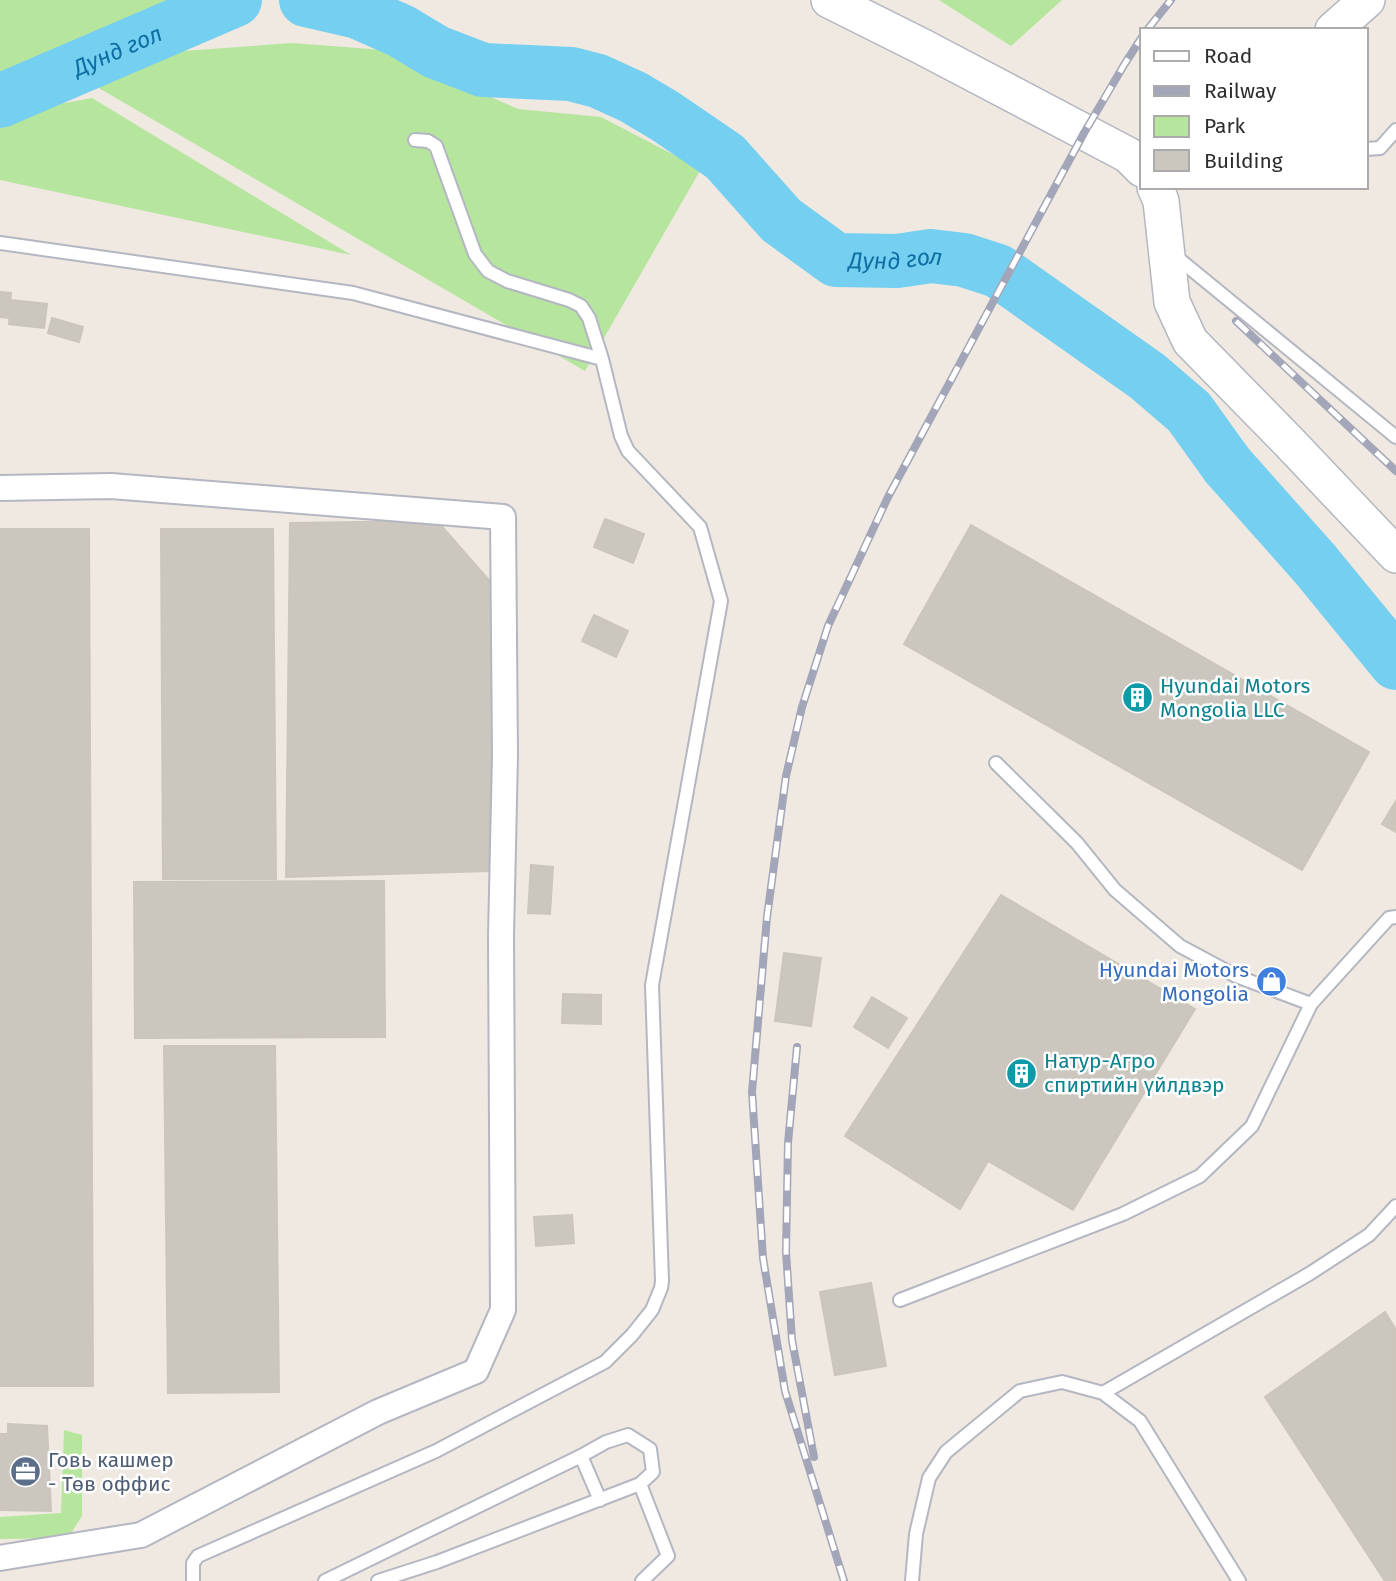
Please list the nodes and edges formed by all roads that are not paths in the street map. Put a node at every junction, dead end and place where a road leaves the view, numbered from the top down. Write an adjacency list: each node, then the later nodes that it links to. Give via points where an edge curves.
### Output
1 (829, 0): 7 (street, via 1128,155)
2 (1367, 0): 3 (street)
3 (1335, 28)
4 (1396, 130): 6 (lane, via 1380,148)
5 (415, 140): 11 (lane, via 436,146 475,254 488,271 580,306 589,318)
6 (1368, 149)
7 (1140, 167)
8 (1157, 189): 10 (street)
9 (0, 243): 11 (lane, via 353,293)
10 (1166, 249): 12 (lane); 14 (street, via 1172,302 1190,341)
11 (602, 359): 25 (lane, via 628,452 700,527 720,601 652,985 661,1289 652,1310 605,1362 436,1451 198,1556 192,1563)
12 (1396, 437)
13 (0, 488): 24 (street, via 111,486 503,517 505,756 503,1310 476,1371 378,1412 141,1535)
14 (1396, 555)
15 (996, 764): 17 (lane, via 1077,843 1115,891 1180,946 1236,976)
16 (1396, 917): 17 (lane, via 1389,918)
17 (1311, 1004): 19 (lane, via 1252,1126 1200,1176 1123,1214)
18 (1396, 1206): 20 (lane, via 1369,1236)
19 (900, 1300)
20 (1103, 1393): 29 (lane, via 1062,1382 1020,1391 946,1452 929,1478 916,1534); 30 (lane, via 1140,1421)
21 (581, 1456): 22 (lane, via 628,1435 650,1449 653,1472); 23 (lane); 26 (lane)
22 (640, 1485): 23 (lane); 28 (lane, via 668,1556)
23 (600, 1500): 27 (lane)
24 (0, 1558)
25 (192, 1581)
26 (324, 1581)
27 (377, 1581)
28 (642, 1581)
29 (912, 1581)
30 (1239, 1581)

